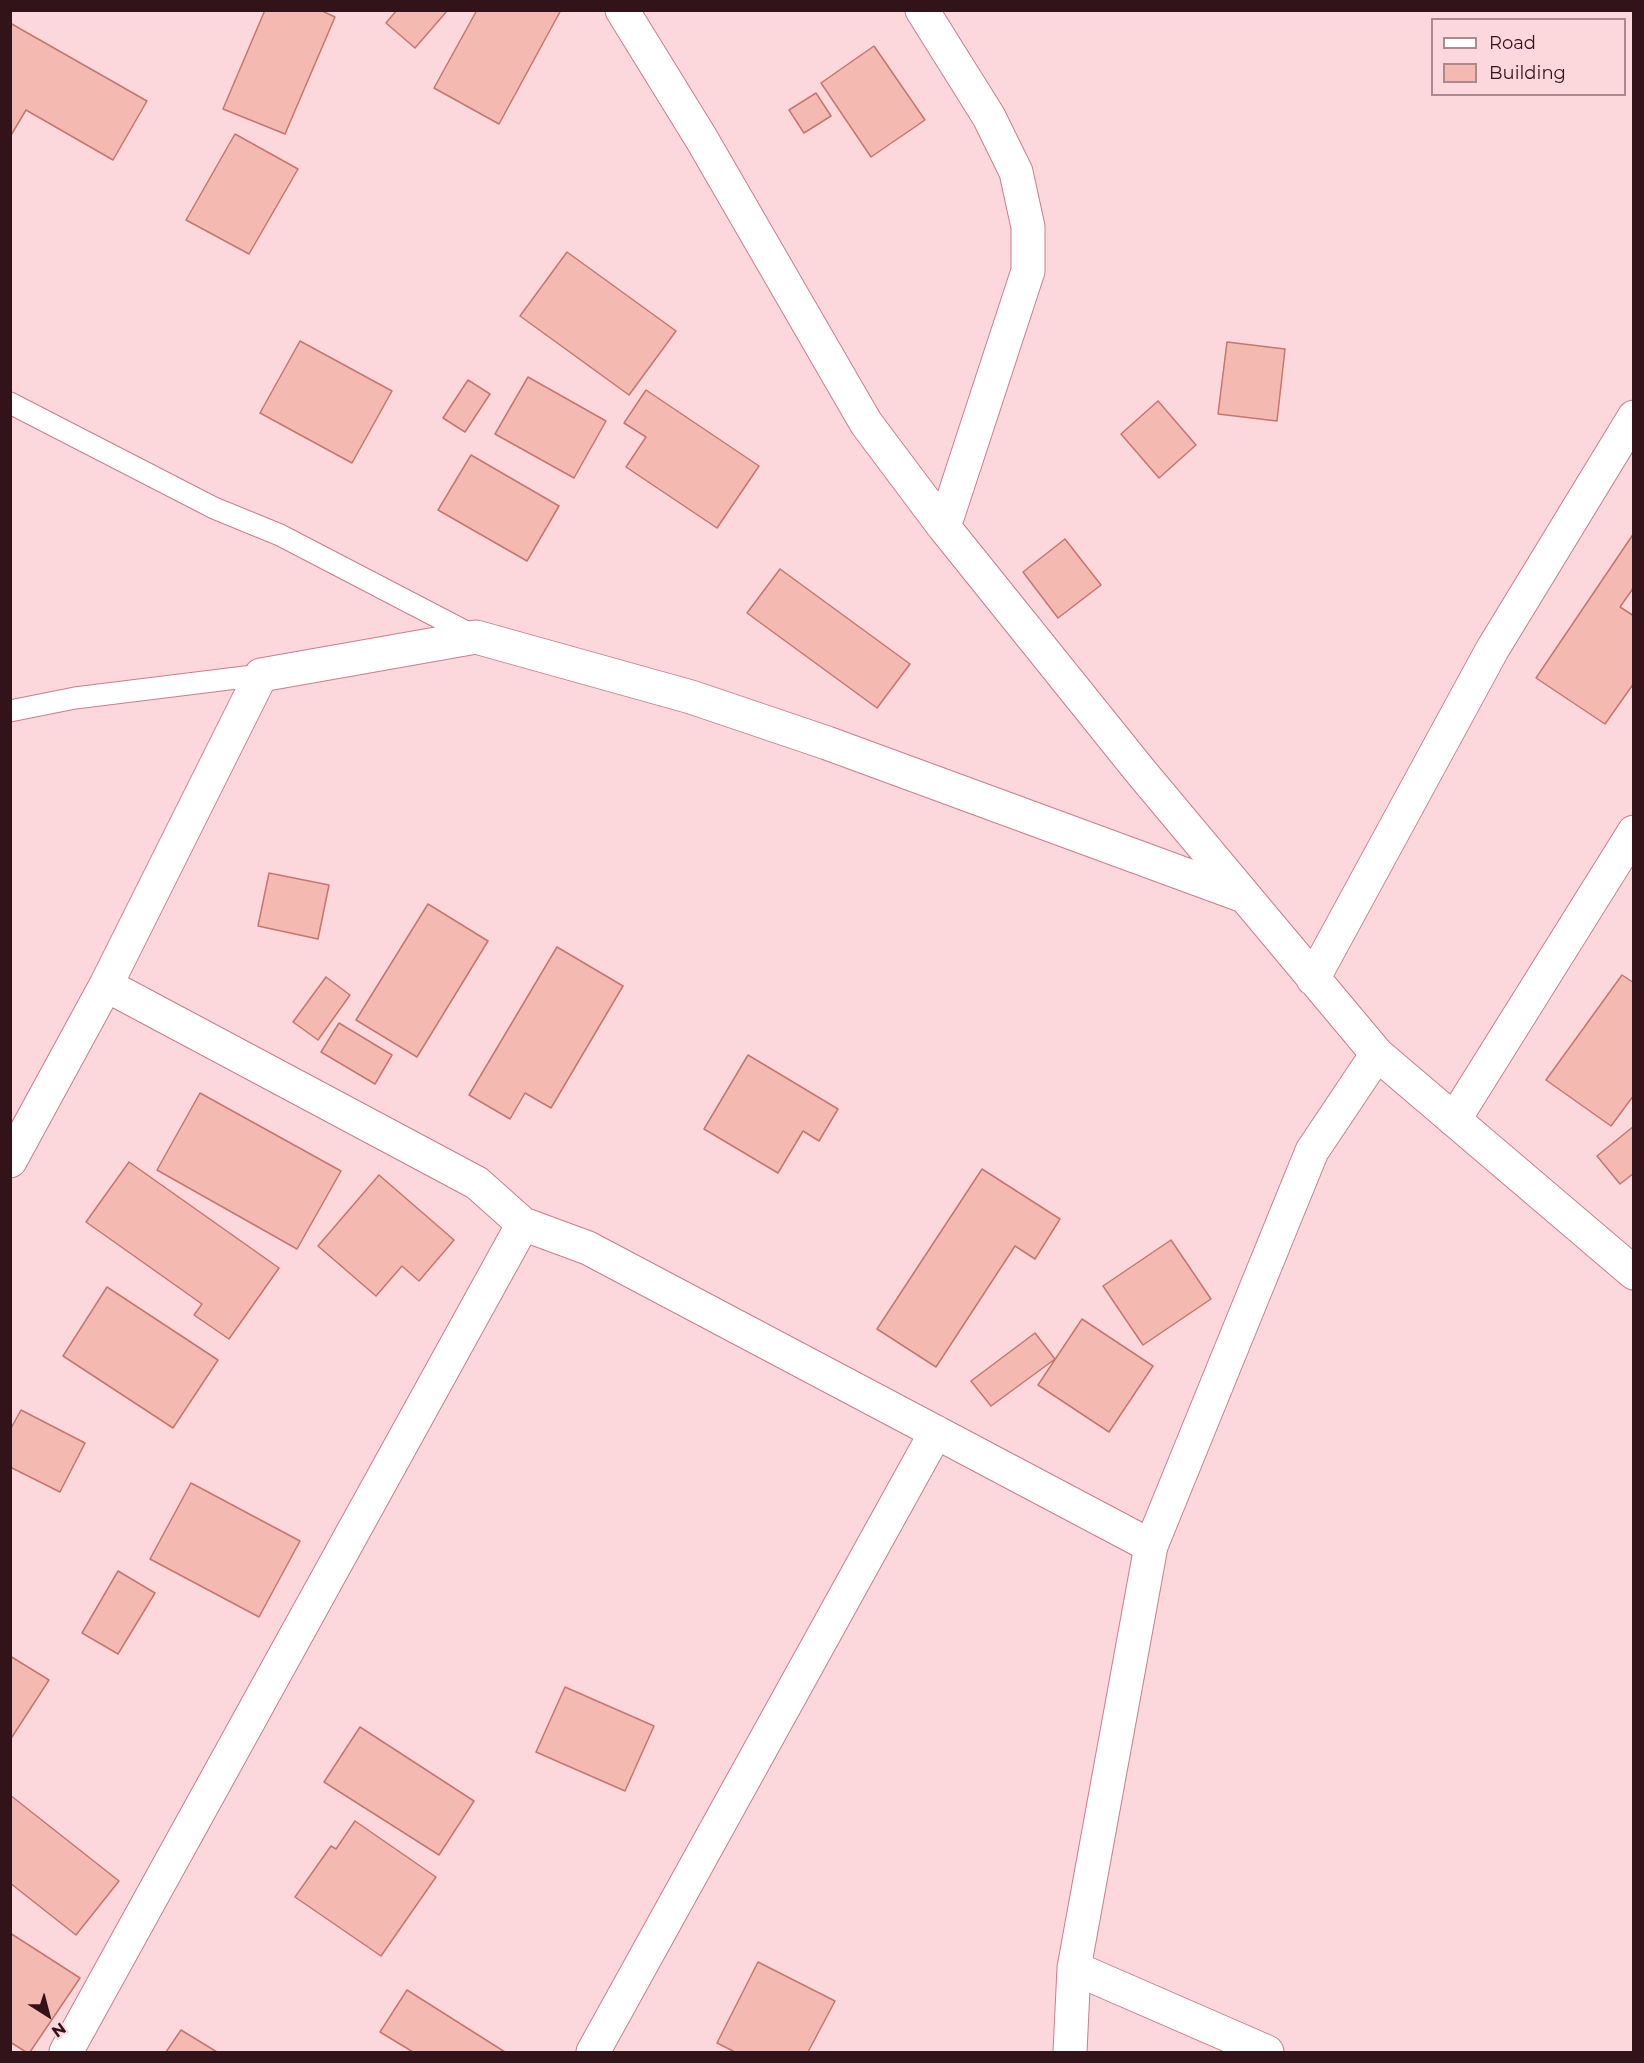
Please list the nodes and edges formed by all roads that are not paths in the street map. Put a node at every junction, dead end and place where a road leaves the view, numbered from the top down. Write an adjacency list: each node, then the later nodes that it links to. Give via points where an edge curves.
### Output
1 (622, 10): 5 (street, via 866,423)
2 (922, 10): 5 (street, via 989,117 1016,172 1028,227 1029,271)
3 (10, 404): 6 (lane, via 214,508 280,535)
4 (1634, 417): 11 (street, via 1492,650)
5 (944, 527): 10 (street)
6 (476, 637): 7 (street); 10 (street, via 691,698 827,743)
7 (261, 675): 8 (lane, via 75,698); 12 (street)
8 (10, 711)
9 (1634, 832): 14 (street)
10 (1243, 896): 11 (street)
11 (1313, 979): 13 (street)
12 (106, 985): 15 (street); 16 (street, via 477,1183)
13 (1377, 1054): 14 (street); 19 (street, via 1312,1151)
14 (1454, 1120): 17 (street)
15 (10, 1161)
16 (523, 1224): 18 (street, via 588,1248); 21 (street)
17 (1634, 1273)
18 (936, 1432): 19 (street); 22 (street)
19 (1151, 1545): 20 (street)
20 (1074, 1968): 23 (street); 24 (street)
21 (66, 2052)
22 (593, 2052)
23 (1070, 2052)
24 (1267, 2052)

